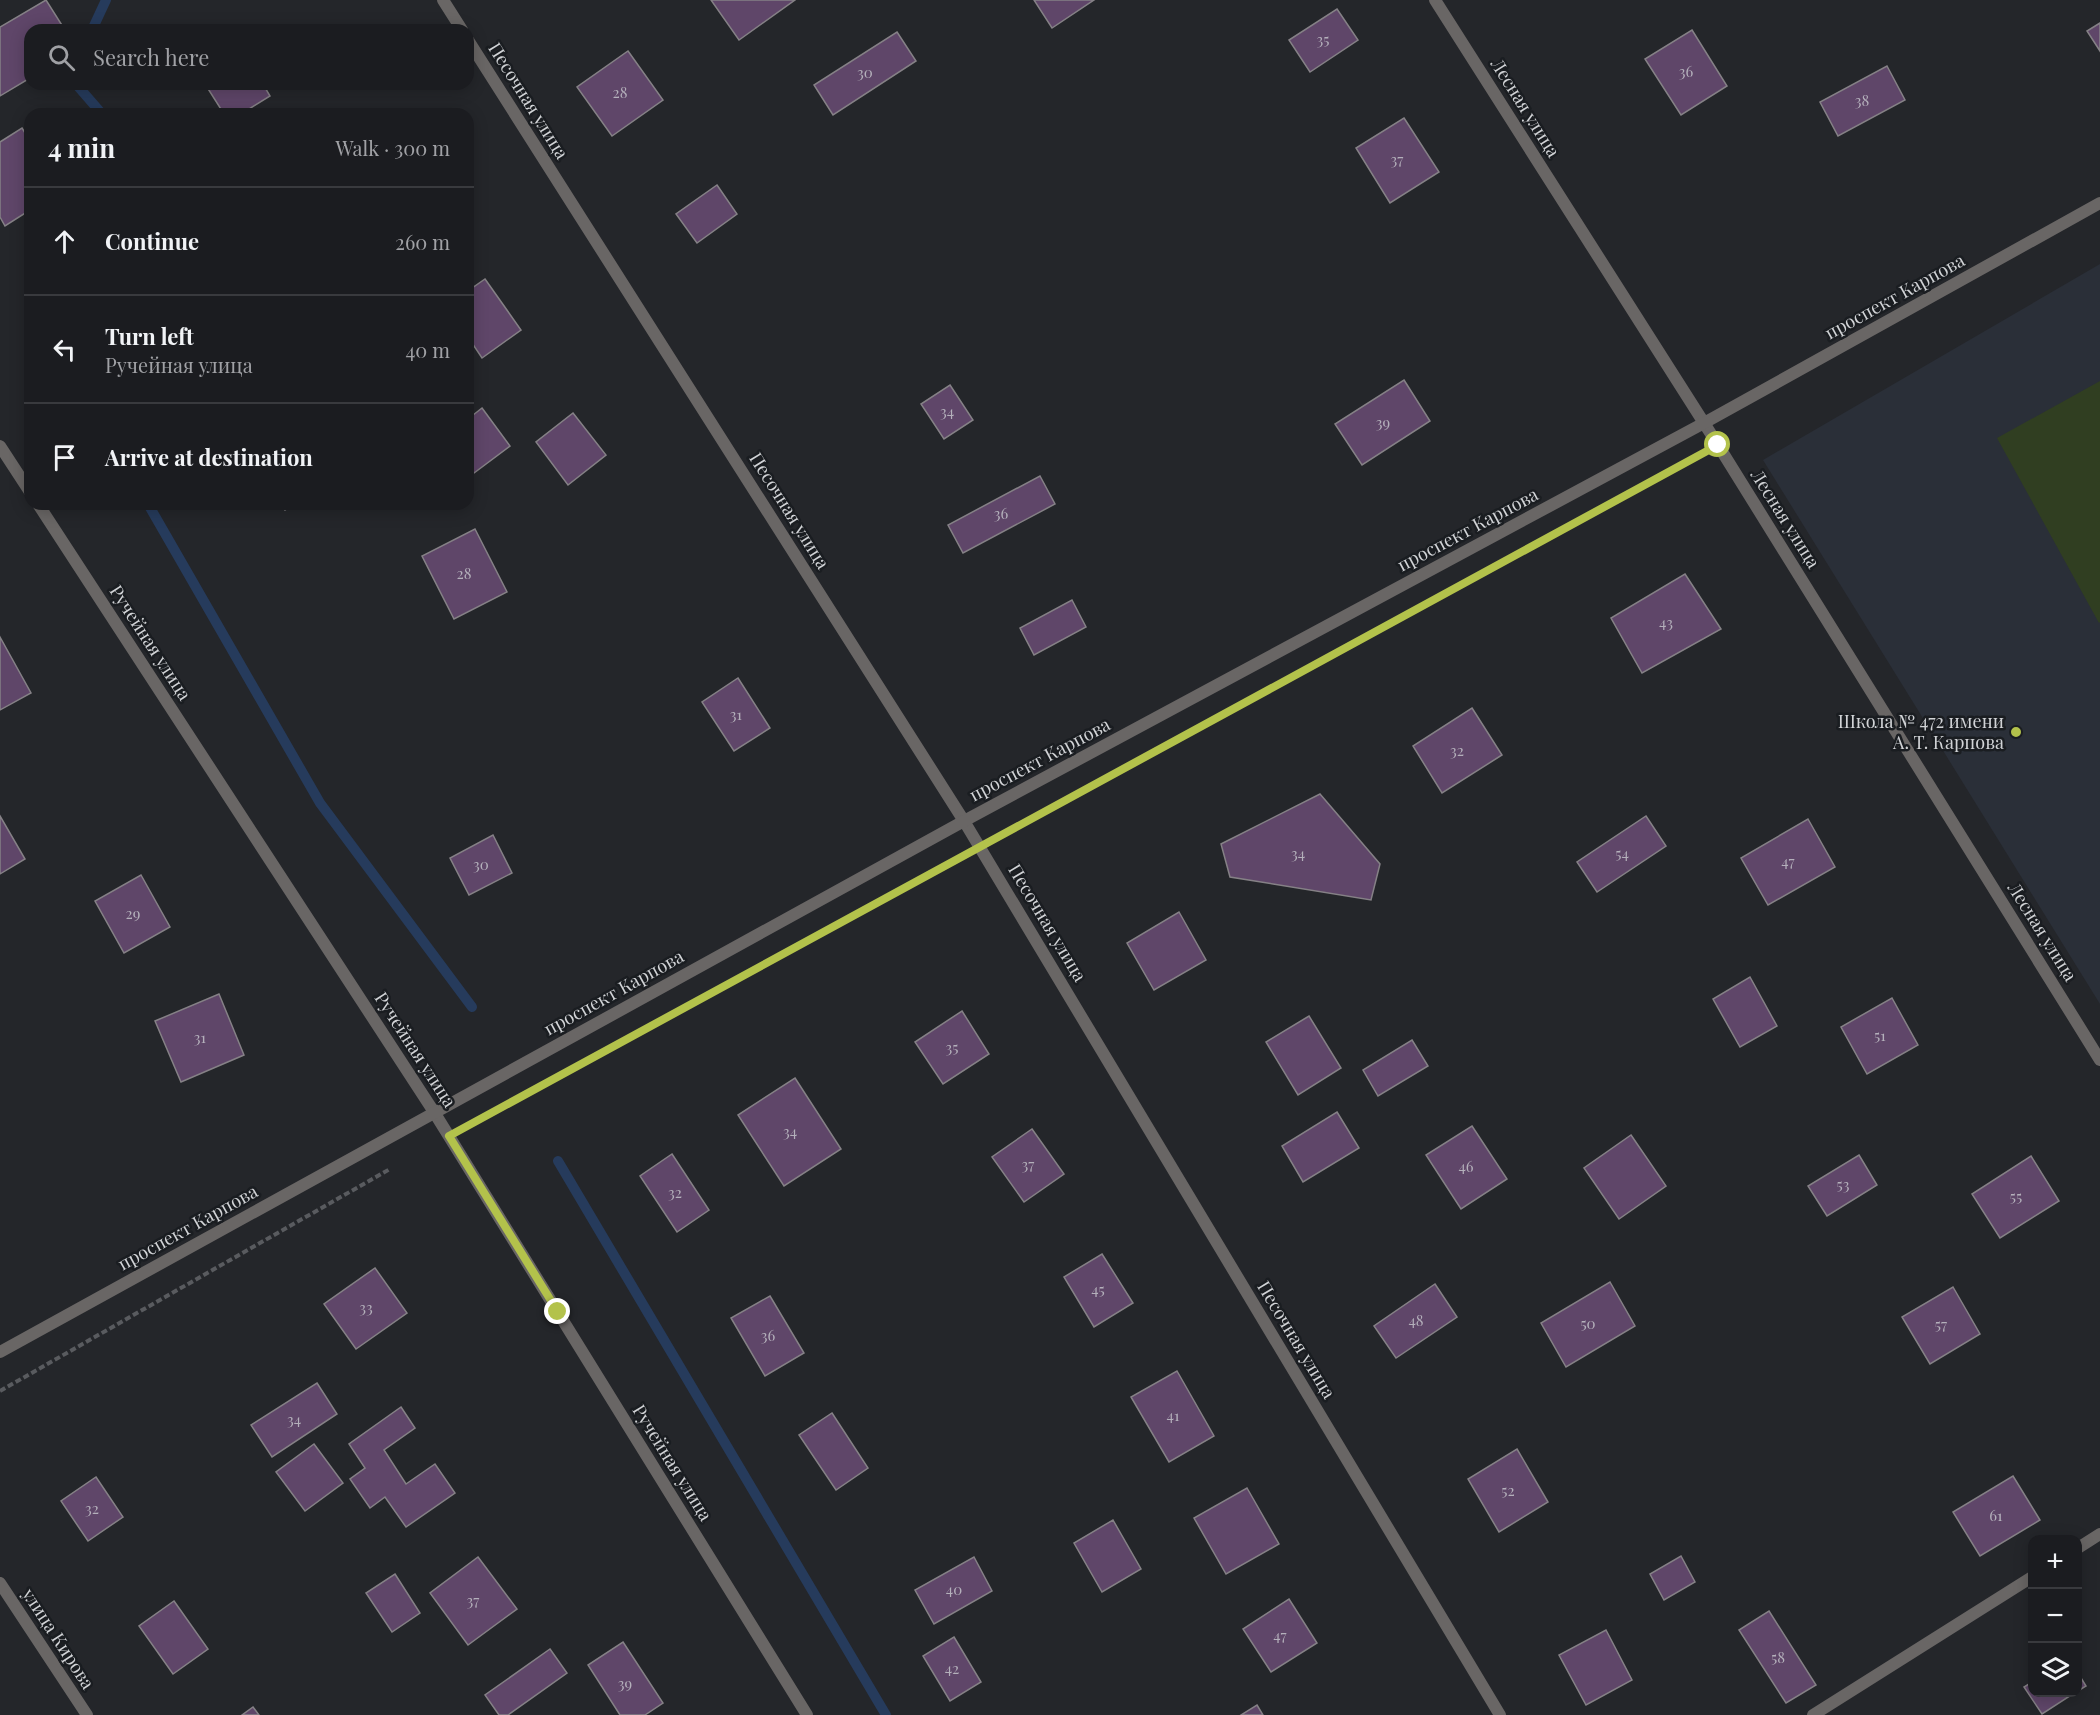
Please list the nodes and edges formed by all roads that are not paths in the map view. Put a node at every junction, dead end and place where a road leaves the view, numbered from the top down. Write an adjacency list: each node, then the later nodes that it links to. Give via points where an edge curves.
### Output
1 (443, 0): 3 (street)
2 (1435, 0): 6 (street, Лесная улица)
3 (458, 24)
4 (474, 49): 10 (street, Песочная улица)
5 (2100, 203): 6 (street, проспект Карпова)
6 (1704, 423): 10 (street, проспект Карпова); 11 (street, Лесная улица)
7 (0, 446): 8 (street)
8 (24, 483)
9 (42, 510): 12 (street, Ручейная улица)
10 (964, 821): 12 (street, проспект Карпова); 20 (street, Песочная улица)
11 (2100, 1060)
12 (434, 1112): 13 (street, проспект Карпова); 19 (street, Ручейная улица)
13 (0, 1352)
14 (2100, 1534): 15 (street)
15 (2082, 1545)
16 (2028, 1580): 21 (street)
17 (0, 1583): 18 (street, улица Кирова)
18 (87, 1715)
19 (807, 1715)
20 (1500, 1715)
21 (1813, 1715)

